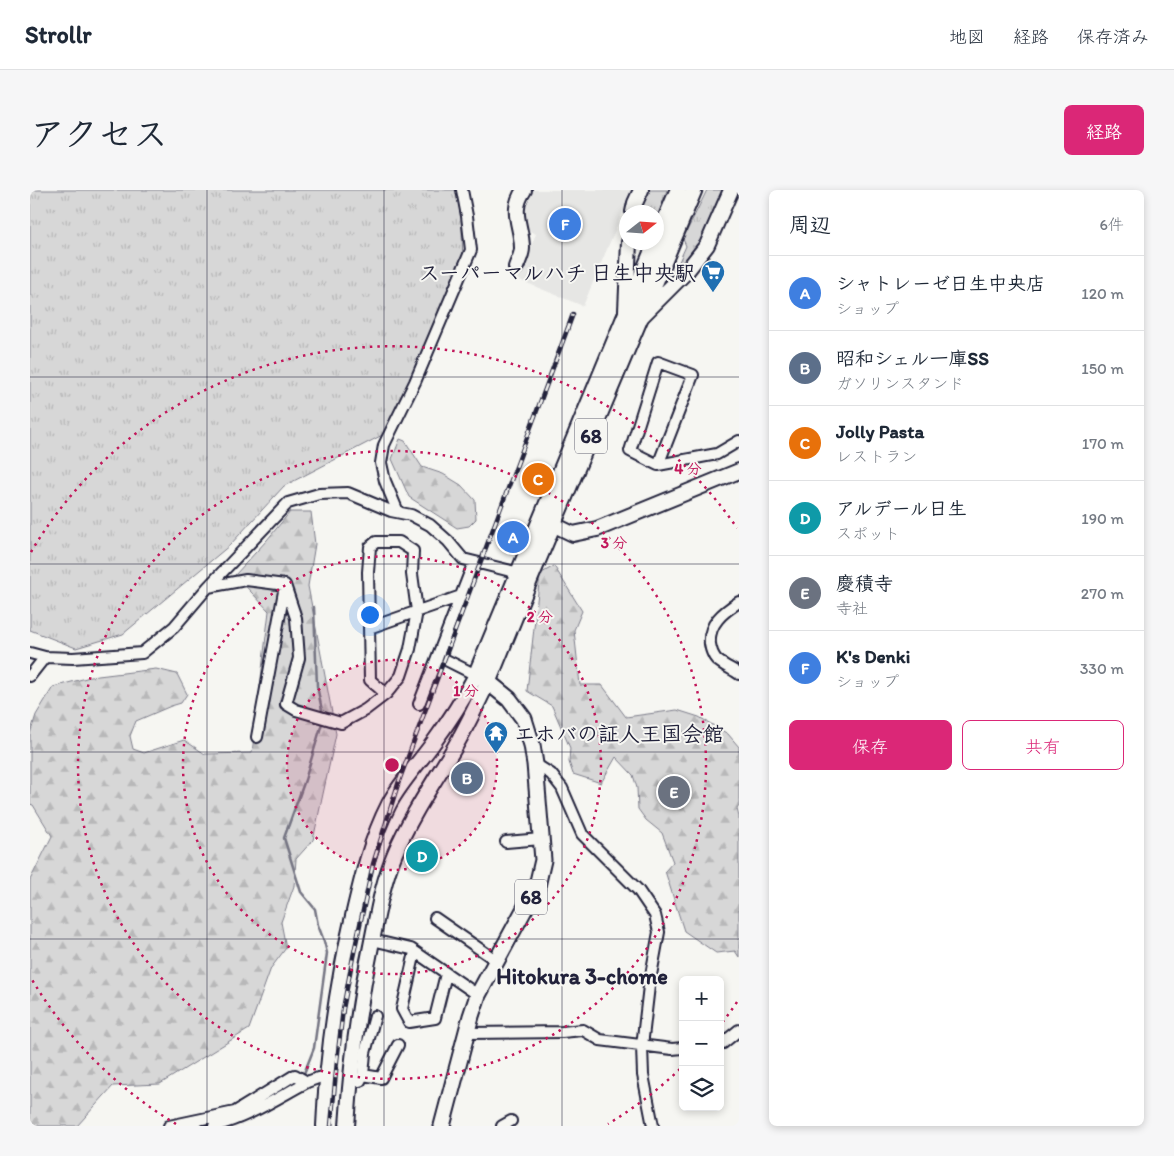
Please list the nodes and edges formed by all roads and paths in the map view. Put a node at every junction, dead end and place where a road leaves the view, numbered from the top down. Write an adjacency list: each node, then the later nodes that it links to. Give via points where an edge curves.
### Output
1 (462, 190): 16 (street, via 471,250 415,382 384,445 381,463)
2 (524, 190): 11 (street, via 517,206 522,251)
3 (641, 190): 7 (street)
4 (678, 190): 8 (main road, 68)
5 (694, 190): 12 (main road, 68)
6 (731, 190): 12 (street, via 707,245 686,272)
7 (635, 205)
8 (664, 223)
9 (630, 250): 12 (street)
10 (654, 250): 12 (main road, 68)
11 (516, 267)
12 (634, 316): 17 (main road, 68)
13 (739, 441): 14 (street, via 717,454)
14 (658, 465): 14 (street, via 693,374 658,362 630,451)
15 (739, 471): 17 (street, via 597,529 574,534)
16 (398, 512): 18 (street, via 410,514 430,525 463,559); 21 (street, via 348,493 319,494 288,503)
17 (547, 522): 19 (main road, 68)
18 (474, 562): 19 (street); 22 (street)
19 (524, 576): 31 (main road, 68)
20 (286, 585): 21 (street, via 246,580); 32 (street, via 296,618 299,658 286,704 341,723); 34 (street)
21 (208, 587): 28 (street, via 174,627 142,653)
22 (461, 596): 24 (street); 27 (street)
23 (739, 602): 29 (street, via 724,611 713,625 709,637 711,651 717,660)
24 (417, 611): 25 (street); 25 (street, via 412,574 413,551 399,542 376,542 370,547); 32 (street, via 401,676)
25 (369, 628): 32 (street, via 370,680)
26 (30, 653): 28 (street)
27 (438, 656): 31 (street); 33 (street)
28 (45, 658): 30 (street)
29 (739, 674)
30 (30, 676)
31 (482, 679): 35 (street); 36 (street, via 464,731); 37 (main road, 68, via 509,699 524,719)
32 (386, 694)
33 (419, 704)
34 (257, 736)
35 (432, 745): 36 (street, via 444,746); 54 (street, via 390,803 368,857 343,965)
36 (448, 759): 41 (street, via 418,806 394,855)
37 (535, 764): 38 (main road, 68); 51 (street, via 551,774 562,788 582,834 638,890 655,915 659,932)
38 (541, 839): 39 (street); 43 (main road, 68, via 543,860 536,886)
39 (506, 842)
40 (435, 918): 43 (street)
41 (372, 940): 42 (street, via 411,948); 55 (street, via 362,987)
42 (415, 952): 44 (street); 44 (street, via 402,1009 409,1022 435,1018)
43 (497, 961): 45 (main road, 68)
44 (446, 974): 45 (street)
45 (478, 995): 48 (main road, 68)
46 (375, 1016): 53 (street)
47 (739, 1030): 49 (street)
48 (467, 1033): 51 (street, via 583,1030 600,1040); 62 (main road, 68)
49 (724, 1043)
50 (398, 1045): 53 (street, via 382,1078)
51 (642, 1046): 52 (street); 64 (street, via 643,1075)
52 (679, 1048)
53 (363, 1075): 55 (street, via 360,1081)
54 (327, 1077): 55 (street); 56 (street); 60 (street)
55 (350, 1081): 61 (street)
56 (307, 1082): 58 (street, via 295,1075 235,1112); 59 (street, via 246,1115)
57 (511, 1121): 63 (street)
58 (169, 1126)
59 (214, 1126)
60 (324, 1126)
61 (347, 1126)
62 (442, 1126)
63 (502, 1126)
64 (653, 1126)

